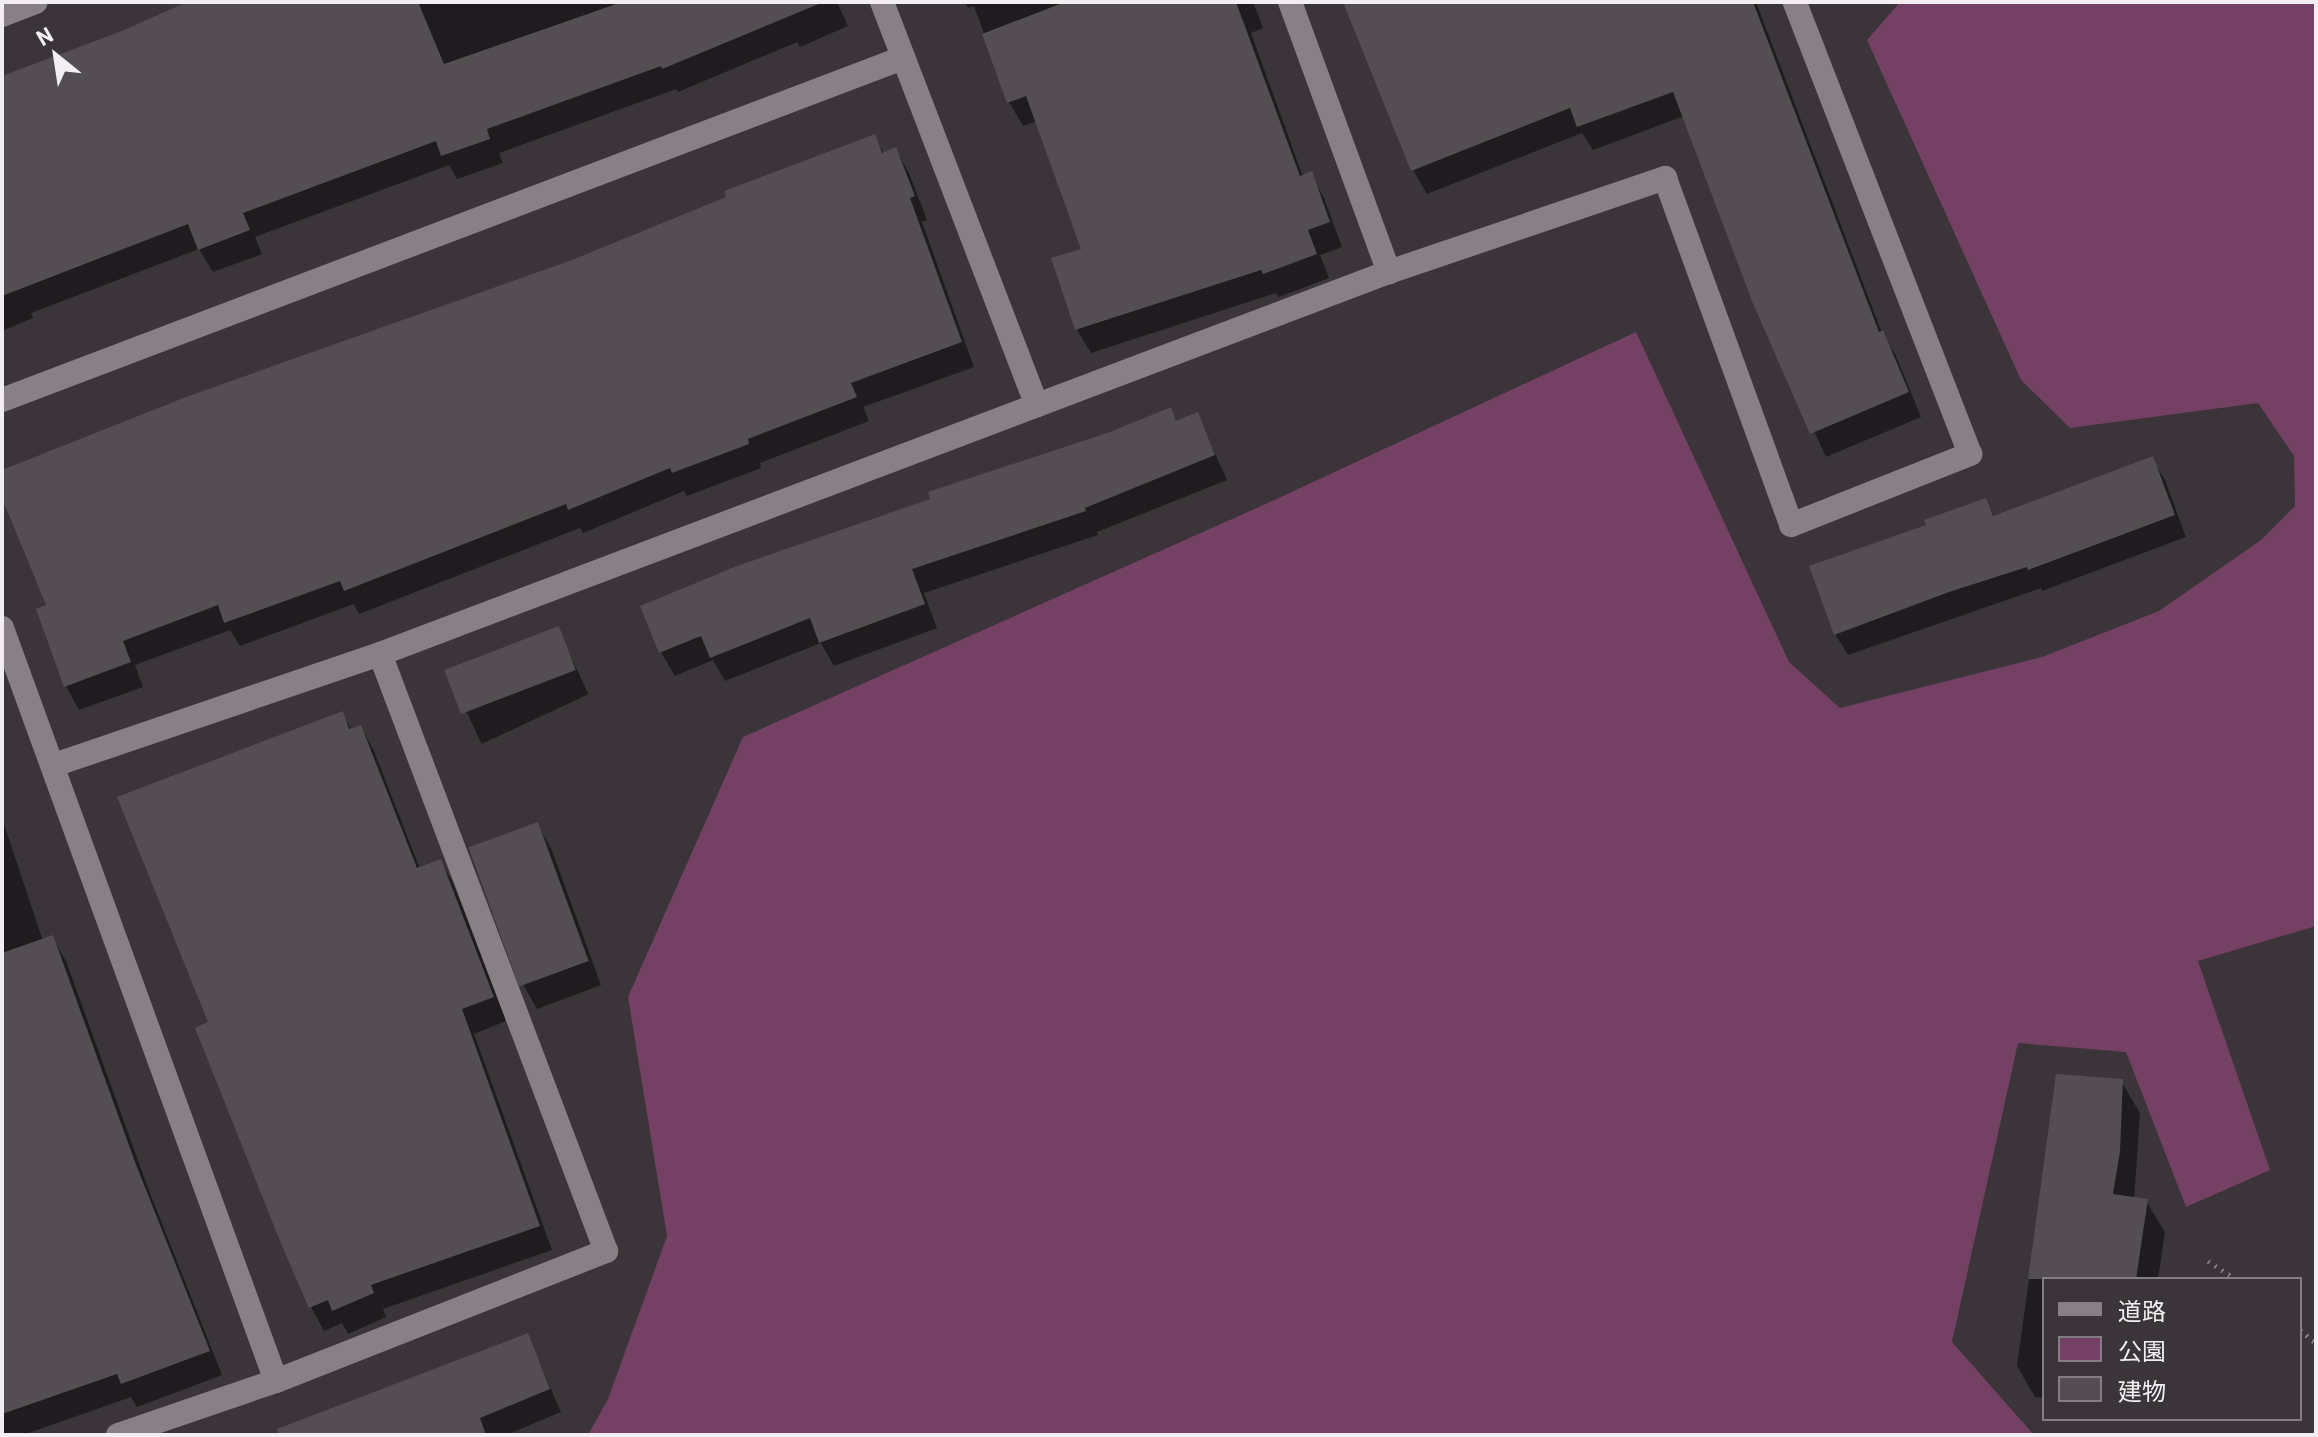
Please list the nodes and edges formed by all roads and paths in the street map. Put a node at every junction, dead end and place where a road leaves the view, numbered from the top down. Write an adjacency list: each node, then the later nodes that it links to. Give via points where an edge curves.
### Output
1 (36, 2): 5 (street)
2 (882, 2): 6 (street)
3 (1290, 2): 7 (street)
4 (1795, 2): 7 (street, via 1970,454 1791,525 1665,178)
5 (2, 15)
6 (903, 58): 8 (street); 9 (street)
7 (1389, 272): 9 (street)
8 (2, 400)
9 (1037, 405): 11 (street)
10 (2, 628): 12 (street)
11 (380, 654): 12 (street); 15 (street, via 606,1251)
12 (54, 765): 15 (street)
13 (2208, 1261): 14 (path)
14 (2233, 1277)
15 (276, 1381): 16 (street)
16 (118, 1435)

